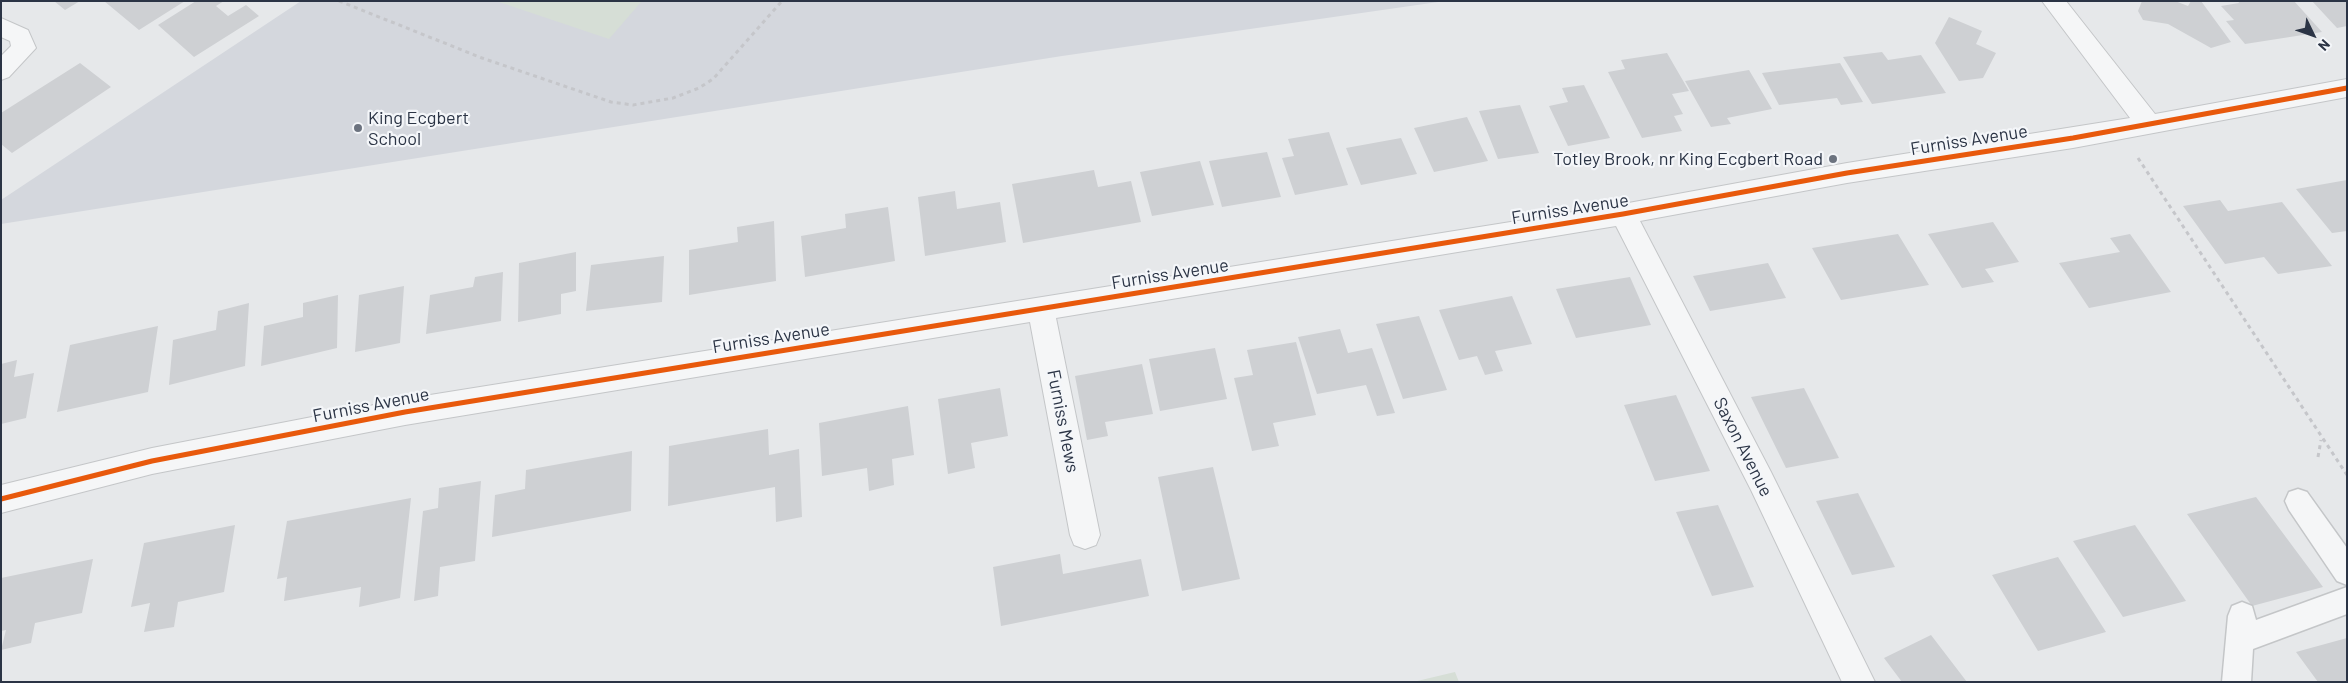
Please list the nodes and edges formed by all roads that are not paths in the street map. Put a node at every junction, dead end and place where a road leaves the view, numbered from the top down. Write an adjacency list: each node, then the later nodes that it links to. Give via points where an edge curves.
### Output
1 (2052, 1): 5 (street)
2 (1, 26): 3 (street, via 20,36 24,48)
3 (1, 71)
4 (2347, 88): 5 (street, Furniss Avenue)
5 (2148, 123): 6 (street, Furniss Avenue)
6 (1623, 214): 7 (street, Furniss Avenue); 13 (street, Saxon Avenue)
7 (1041, 308): 8 (street, Furniss Avenue, via 405,412 152,461); 10 (street, Furniss Mews)
8 (1, 499)
9 (2298, 501): 11 (lane)
10 (1085, 535)
11 (2347, 572)
12 (2347, 600): 14 (lane, via 2241,628)
13 (1860, 682)
14 (2236, 682)

